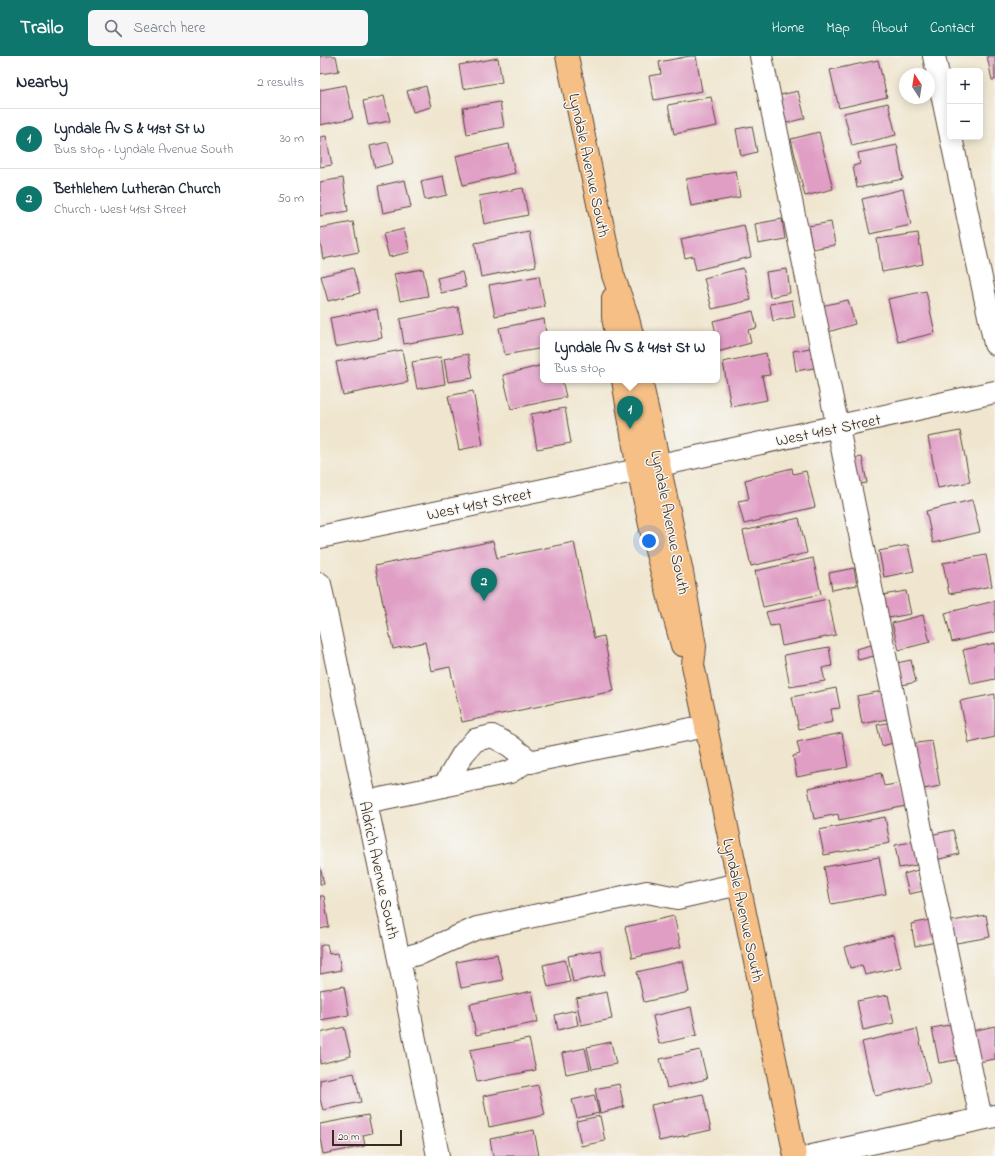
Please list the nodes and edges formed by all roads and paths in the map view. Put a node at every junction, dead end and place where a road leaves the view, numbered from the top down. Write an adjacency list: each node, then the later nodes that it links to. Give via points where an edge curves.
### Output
1 (567, 56): 6 (main road, Lyndale Avenue South)
2 (761, 56): 13 (street)
3 (934, 56): 4 (street)
4 (947, 118)
5 (952, 140): 9 (street)
6 (613, 275): 7 (main road, Lyndale Avenue South); 8 (main road, Lyndale Avenue South, via 628,314)
7 (616, 331)
8 (631, 331)
9 (995, 344)
10 (624, 383): 15 (main road, Lyndale Avenue South)
11 (642, 383): 14 (main road, Lyndale Avenue South)
12 (995, 392): 13 (street, West 41st Street)
13 (839, 426): 14 (street, West 41st Street); 25 (street)
14 (660, 465): 18 (main road, Lyndale Avenue South, via 682,572 694,646)
15 (638, 470): 16 (street, West 41st Street); 18 (main road, Lyndale Avenue South, via 654,543 682,647)
16 (320, 536)
17 (320, 584): 22 (street, Aldrich Avenue South)
18 (693, 665): 19 (main road, Lyndale Avenue South)
19 (706, 726): 20 (street); 23 (main road, Lyndale Avenue South)
20 (531, 762): 21 (street, via 524,763 510,772); 21 (street, via 492,736 475,740 463,754)
21 (444, 786): 22 (street)
22 (366, 802): 24 (street, Aldrich Avenue South)
23 (739, 884): 24 (street, via 677,898 647,892 477,928 421,954); 27 (main road, Lyndale Avenue South)
24 (399, 959): 26 (street, Aldrich Avenue South)
25 (988, 1117): 28 (street)
26 (438, 1156)
27 (795, 1156)
28 (812, 1156)

